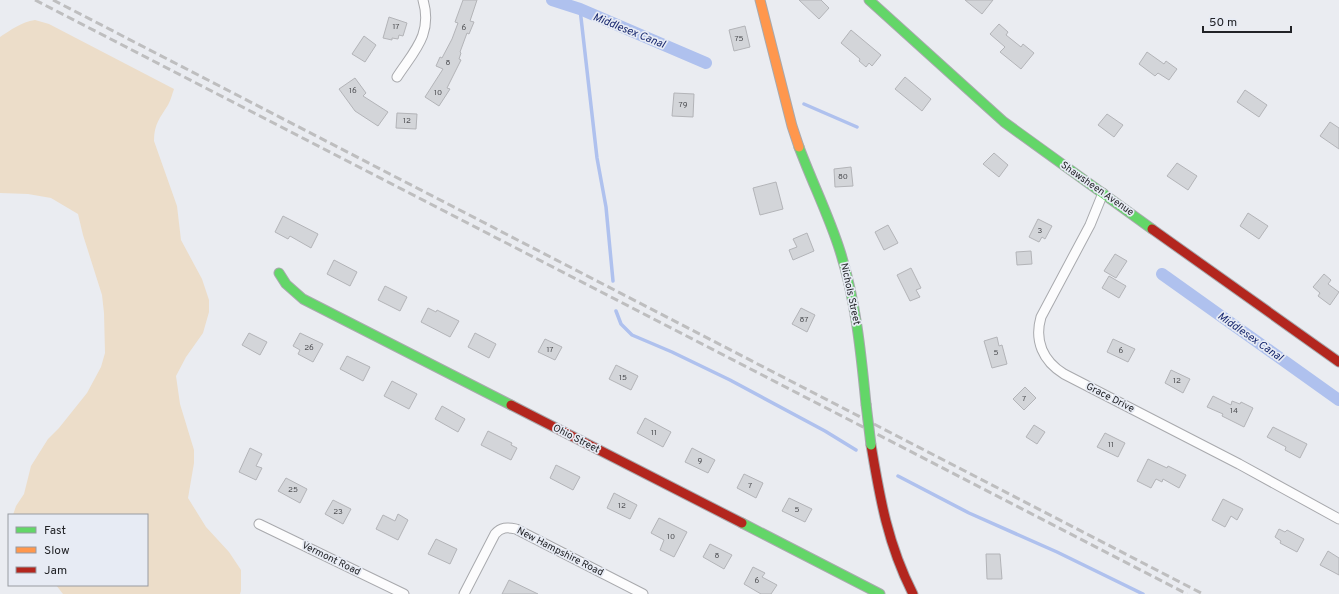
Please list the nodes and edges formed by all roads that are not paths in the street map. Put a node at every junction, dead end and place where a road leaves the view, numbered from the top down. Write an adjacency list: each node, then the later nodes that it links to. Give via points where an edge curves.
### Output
1 (424, 0): 4 (street, via 424,35)
2 (760, 0): 14 (street, Nichols Street, bridge, via 794,130 840,251 849,285 859,336 878,492 889,538)
3 (869, 0): 5 (street, Shawsheen Avenue, via 1004,122)
4 (396, 77)
5 (1103, 193): 7 (street, Shawsheen Avenue); 8 (street, Grace Drive, via 1090,226 1040,317 1038,338 1050,364 1064,374 1239,464)
6 (279, 273): 13 (street, Ohio Street, via 286,284 303,299)
7 (1339, 362)
8 (1339, 520)
9 (259, 524): 10 (street, Vermont Road)
10 (404, 594)
11 (464, 594): 12 (street, New Hampshire Road, via 495,534 504,528 516,529)
12 (643, 594)
13 (880, 594)
14 (913, 594)

